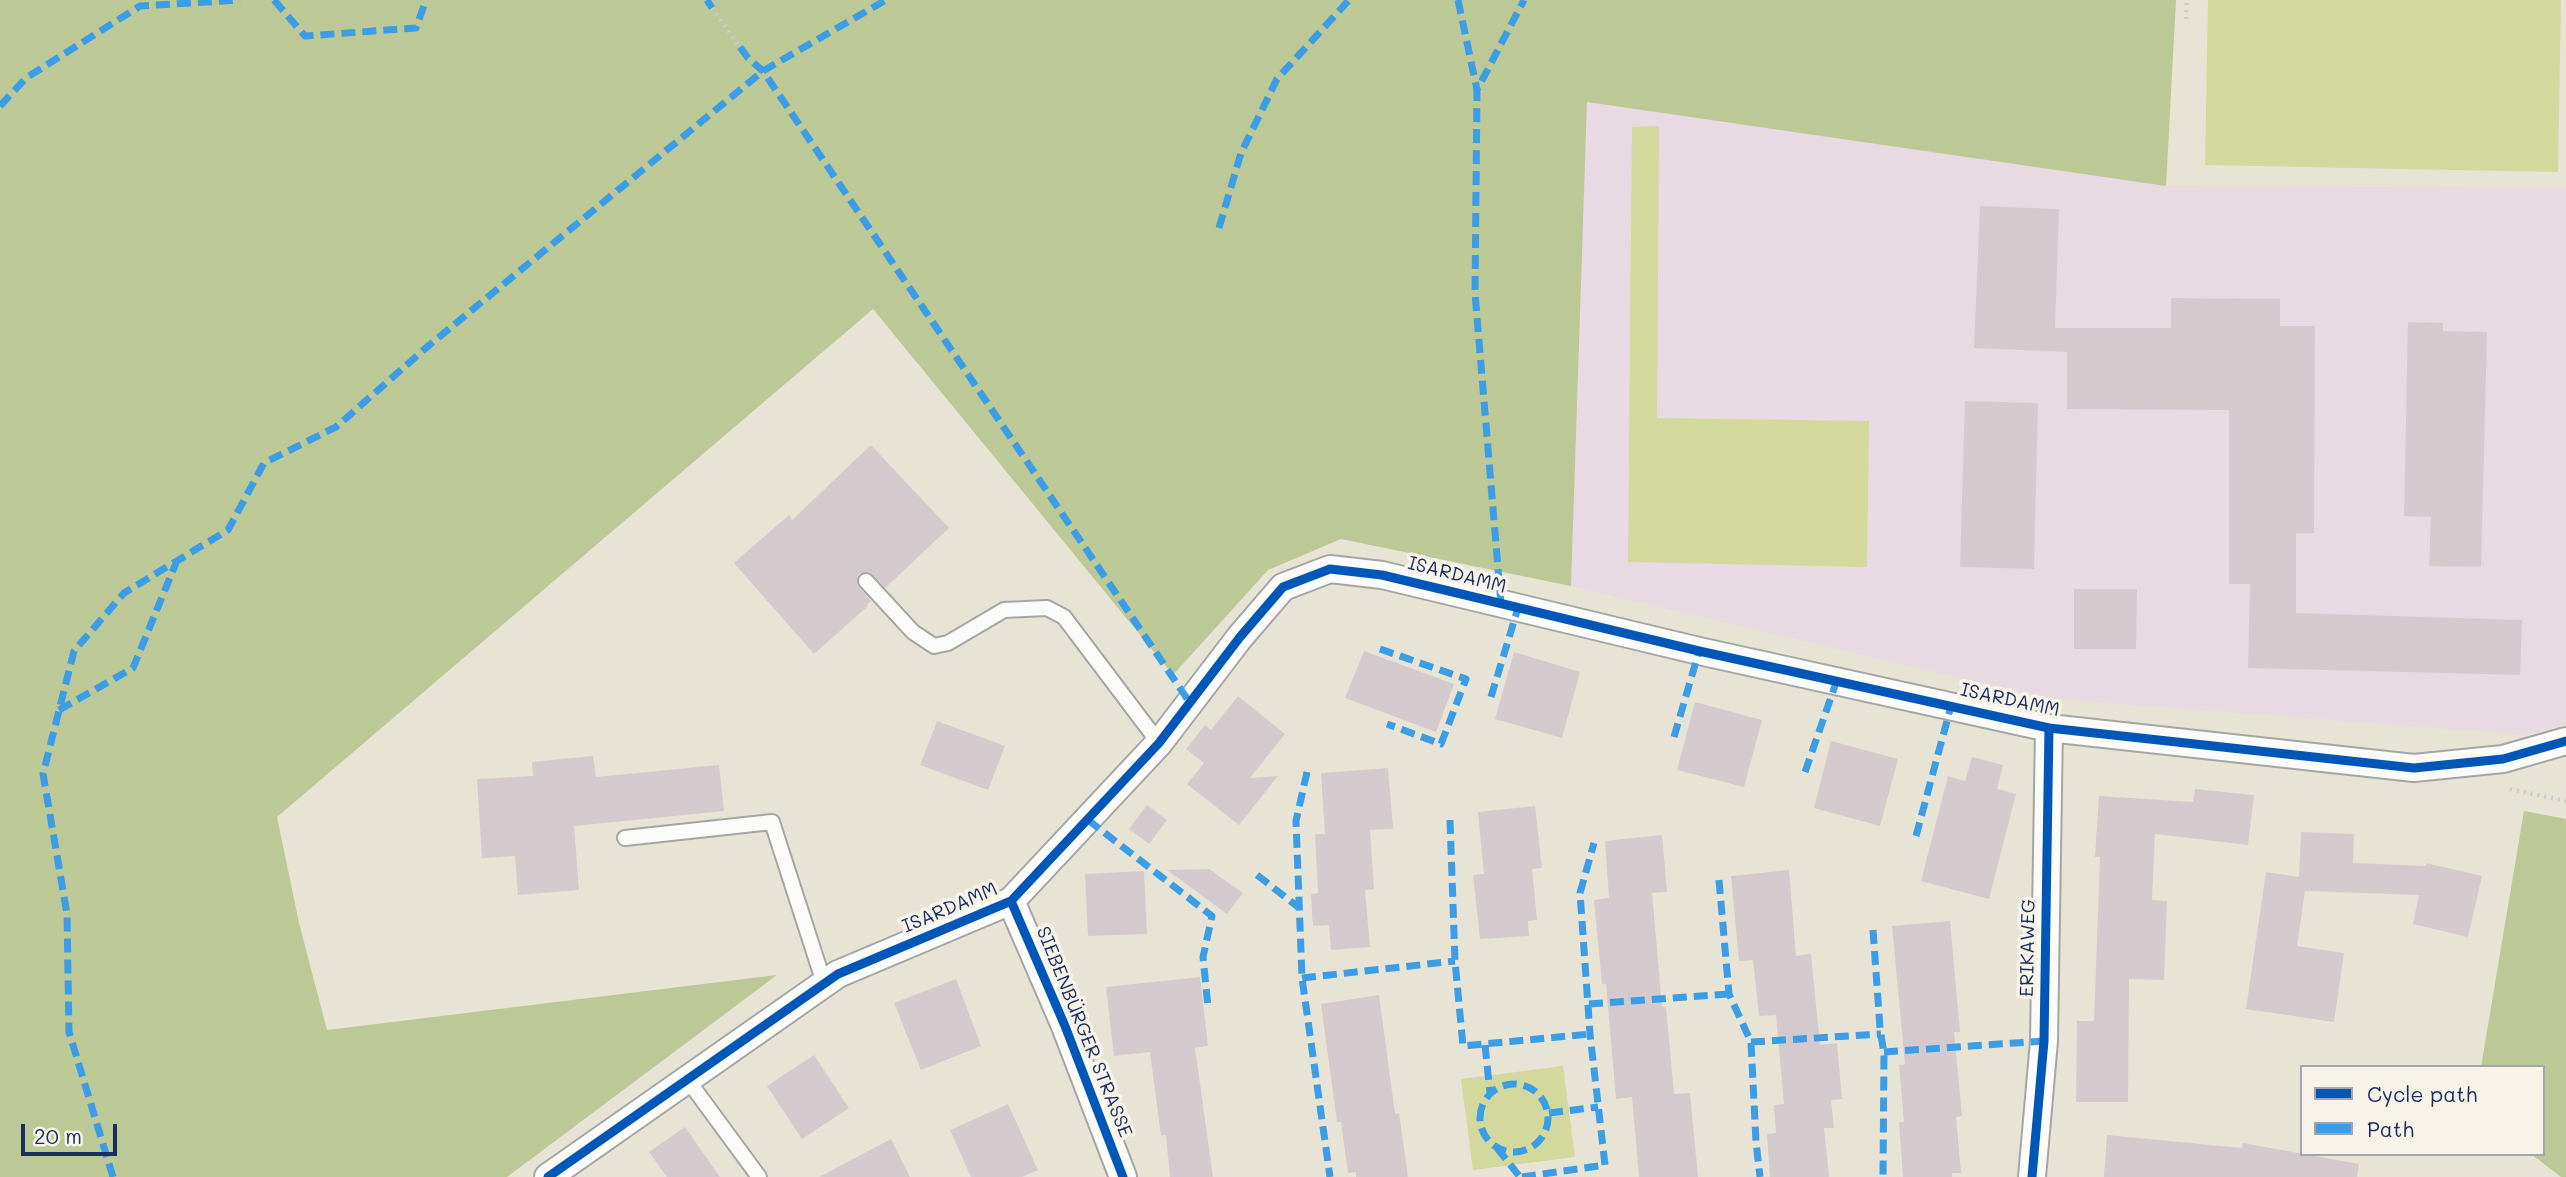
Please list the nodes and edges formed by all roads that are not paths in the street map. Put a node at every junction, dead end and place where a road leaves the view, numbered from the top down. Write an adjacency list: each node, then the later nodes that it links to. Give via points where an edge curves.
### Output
1 (866, 581): 4 (lane, via 913,632 934,646 948,643 1004,610 1047,608 1064,617)
2 (2049, 728): 3 (street, ISARDAMM, via 2414,768 2503,759); 4 (street, ISARDAMM, via 1382,575 1330,569 1283,587); 9 (street, ERIKAWEG, via 2044,1041)
3 (2566, 741)
4 (1159, 743): 6 (street, ISARDAMM)
5 (625, 838): 7 (lane, via 772,822)
6 (1012, 901): 7 (street, ISARDAMM); 12 (street, SIEBENBÜRGER STRASSE)
7 (824, 983): 8 (street, ISARDAMM)
8 (687, 1079): 10 (street, ISARDAMM); 11 (lane)
9 (2034, 1174)
10 (548, 1177)
11 (759, 1177)
12 (1123, 1177)

